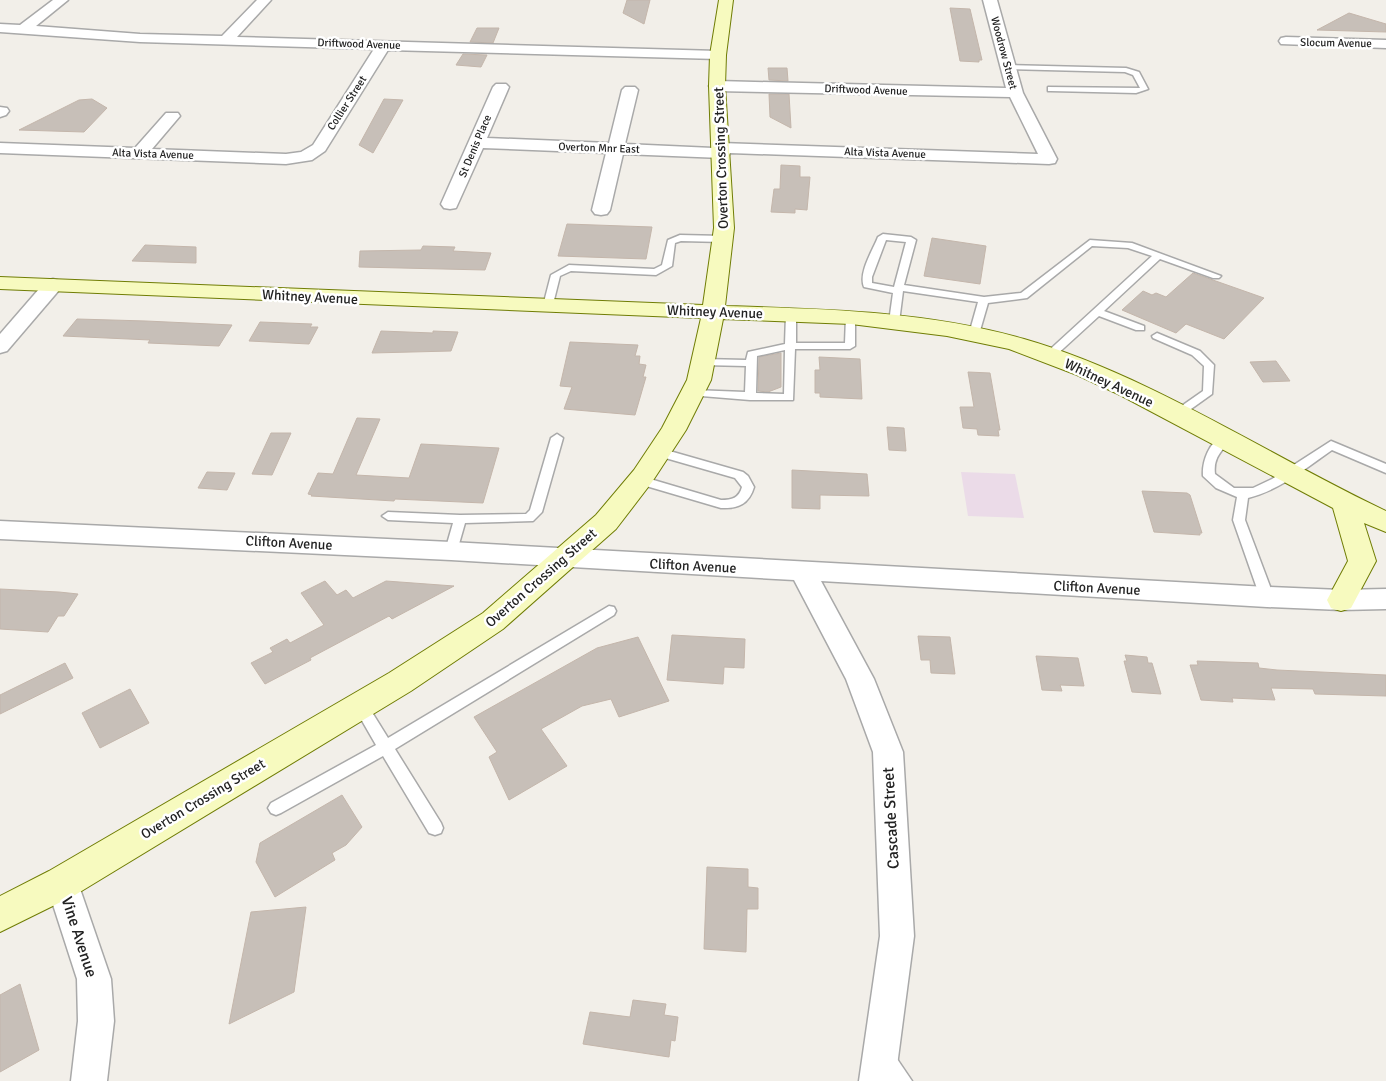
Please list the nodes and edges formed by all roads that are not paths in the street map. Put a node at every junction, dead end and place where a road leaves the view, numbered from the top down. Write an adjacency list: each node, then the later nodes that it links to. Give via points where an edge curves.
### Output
1 (61, 0): 6 (street)
2 (264, 0): 7 (street)
3 (726, 0): 11 (main road, Overton Crossing Street)
4 (990, 0): 12 (street, Woodrow Street)
5 (0, 28): 6 (street, Driftwood Avenue)
6 (23, 30): 7 (street, Driftwood Avenue)
7 (224, 41): 10 (street, Driftwood Avenue)
8 (1286, 41): 9 (street, Slocum Avenue)
9 (1386, 44)
10 (384, 45): 11 (street, Driftwood Avenue); 24 (street, Collier Street, via 319,148)
11 (718, 55): 13 (main road, Overton Crossing Street)
12 (1008, 66): 15 (lane, via 1126,70 1136,74 1144,88 1136,91); 17 (street, Woodrow Street)
13 (717, 86): 17 (street, Driftwood Avenue); 22 (main road, Overton Crossing Street)
14 (501, 87): 19 (street, St Denis Place)
15 (1051, 89)
16 (630, 90): 21 (street)
17 (1015, 94): 25 (street, Woodrow Street)
18 (172, 116): 23 (street)
19 (477, 143): 21 (street, Overton Mnr East); 26 (street, St Denis Place)
20 (0, 148): 23 (street, Alta Vista Avenue)
21 (616, 149): 22 (street, Overton Mnr East); 27 (street)
22 (722, 150): 25 (street, Alta Vista Avenue); 28 (main road, Overton Crossing Street)
23 (140, 153): 24 (street, Alta Vista Avenue, via 286,159)
24 (306, 156)
25 (1049, 159)
26 (450, 204)
27 (601, 210)
28 (723, 239): 35 (lane, via 680,238 671,242 667,266 656,272 568,268 556,275); 36 (main road, Overton Crossing Street)
29 (1158, 256): 30 (lane); 34 (lane, via 1129,245 1090,243 1024,296); 37 (lane)
30 (1216, 276)
31 (0, 283): 32 (main road, Whitney Avenue)
32 (53, 285): 35 (main road, Whitney Avenue); 45 (street)
33 (898, 289): 33 (lane, via 911,240 883,237 867,277 868,285); 34 (lane); 40 (lane)
34 (984, 300): 42 (lane)
35 (548, 306): 36 (main road, Whitney Avenue)
36 (713, 312): 38 (main road, Whitney Avenue); 47 (main road, Overton Crossing Street)
37 (1098, 312): 41 (lane); 46 (lane)
38 (791, 315): 39 (main road, Whitney Avenue); 44 (lane)
39 (851, 317): 40 (main road, Whitney Avenue); 44 (lane, via 850,346)
40 (894, 322): 42 (main road, Whitney Avenue)
41 (1140, 328)
42 (974, 334): 46 (main road, Whitney Avenue)
43 (1157, 336): 51 (lane, via 1196,353 1209,365 1208,392)
44 (790, 346): 48 (lane, via 752,354); 50 (lane, via 785,361 789,398)
45 (0, 347)
46 (1049, 356): 51 (main road, Whitney Avenue, via 1104,377)
47 (703, 362): 48 (lane); 49 (main road, Overton Crossing Street)
48 (754, 367): 50 (lane)
49 (693, 393): 50 (lane); 54 (main road, Overton Crossing Street)
50 (750, 397)
51 (1177, 415): 53 (main road, Whitney Avenue)
52 (557, 438): 61 (lane, via 536,512 529,518)
53 (1224, 440): 56 (main road, Whitney Avenue); 58 (lane, via 1209,458 1209,476 1227,489)
54 (659, 452): 57 (main road, Overton Crossing Street); 57 (lane, via 739,475 748,487 744,498 730,505 720,504)
55 (1386, 469): 56 (lane, via 1331,445)
56 (1288, 474): 58 (lane, via 1259,493); 59 (main road, Whitney Avenue)
57 (640, 480): 65 (main road, Overton Crossing Street, via 606,522)
58 (1244, 494): 67 (lane, via 1239,520)
59 (1344, 504): 62 (main road, Whitney Avenue); 69 (main road, via 1362,561)
60 (388, 516): 61 (lane)
61 (460, 519): 64 (lane)
62 (1386, 522)
63 (0, 530): 64 (street, Clifton Avenue)
64 (450, 551): 65 (street, Clifton Avenue)
65 (565, 558): 66 (street, Clifton Avenue); 71 (main road, Overton Crossing Street, via 493,621)
66 (803, 572): 67 (street, Clifton Avenue); 77 (street, Cascade Street, via 860,679 888,752 897,936)
67 (1267, 597): 69 (street, Clifton Avenue)
68 (1386, 599): 69 (street, Clifton Avenue)
69 (1341, 600)
70 (609, 611): 72 (lane)
71 (360, 705): 72 (lane); 75 (main road, Overton Crossing Street)
72 (386, 747): 73 (lane); 74 (lane)
73 (276, 808)
74 (435, 828)
75 (62, 883): 76 (main road, Overton Crossing Street); 78 (street, Vine Avenue, via 94,979 96,1020)
76 (0, 915)
77 (881, 1050): 79 (street, Cascade Street); 80 (lane)
78 (89, 1081)
79 (876, 1081)
80 (903, 1081)

